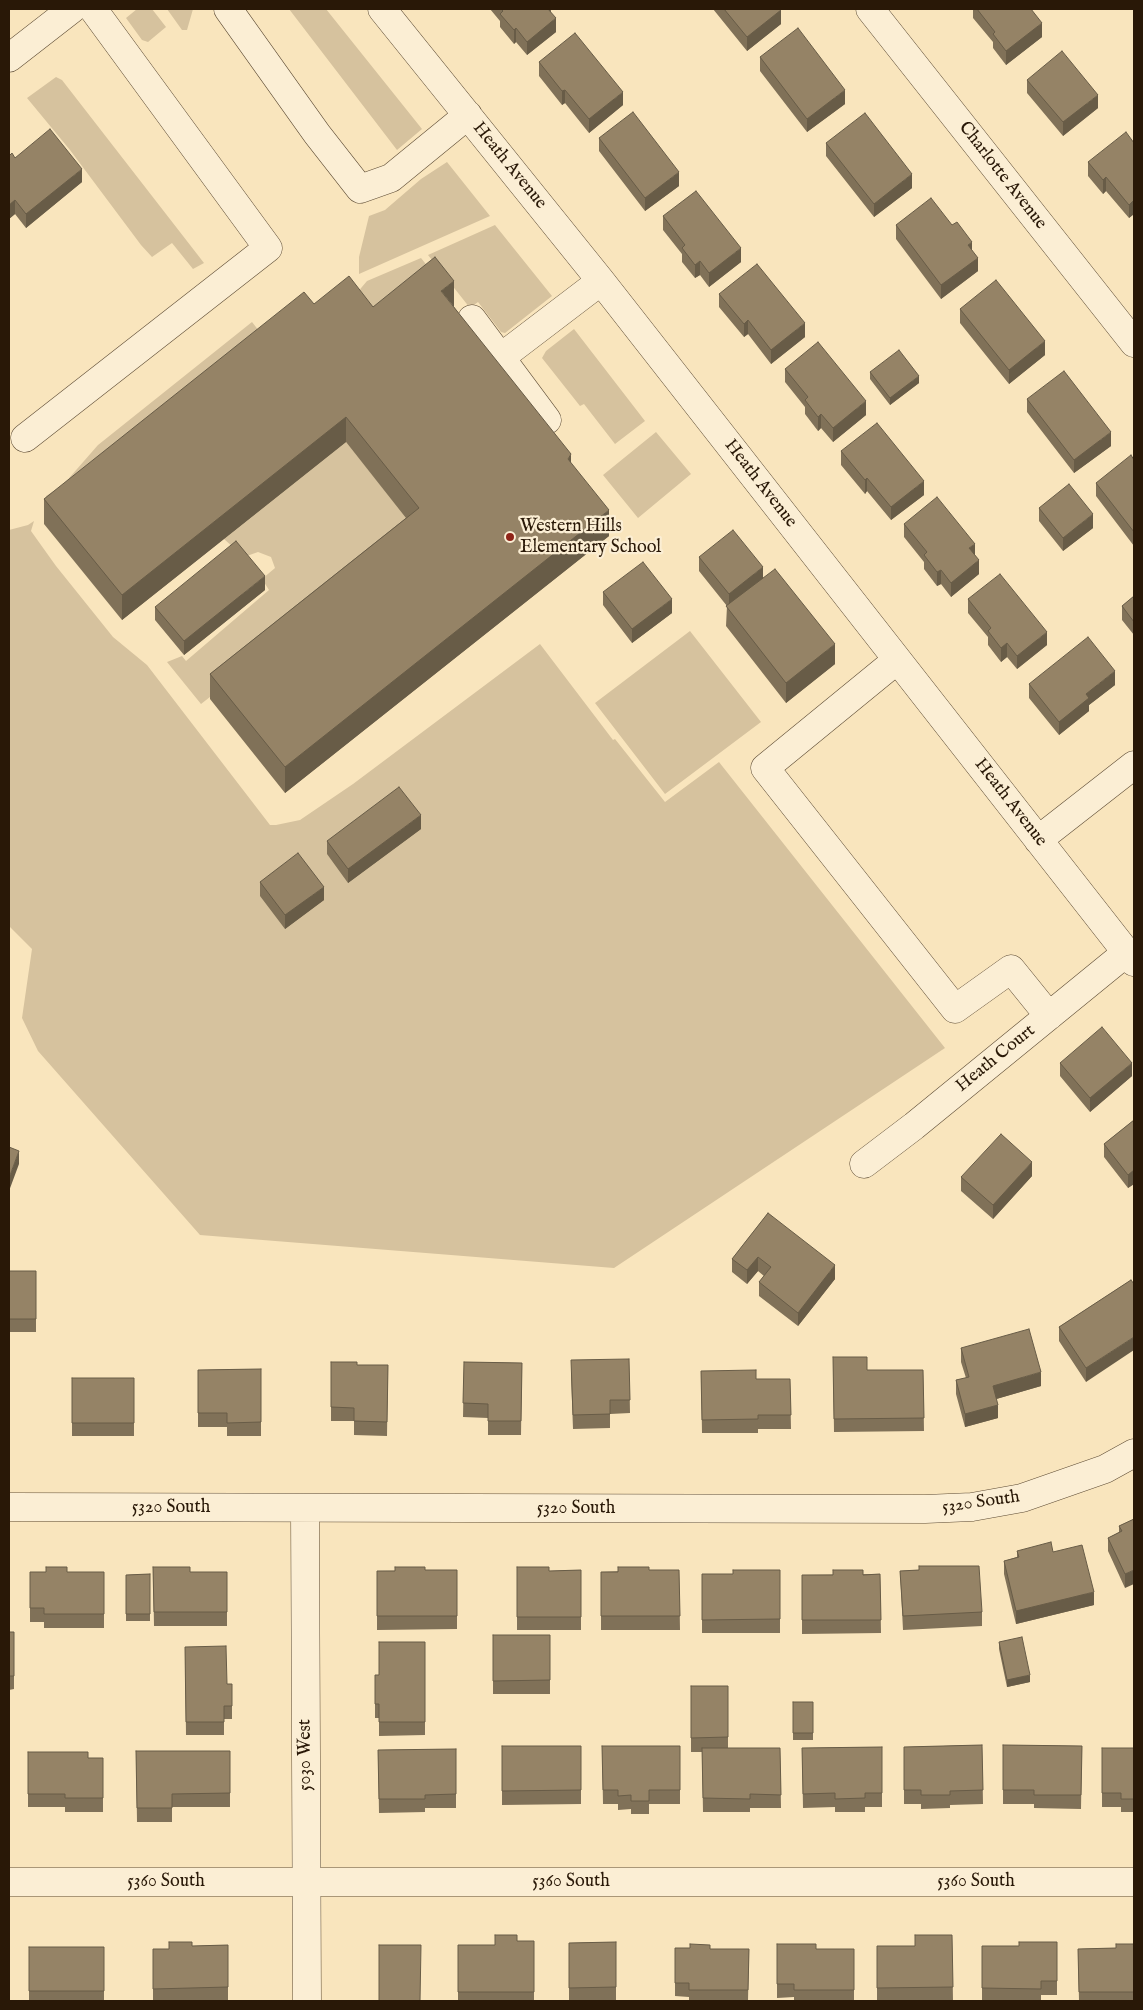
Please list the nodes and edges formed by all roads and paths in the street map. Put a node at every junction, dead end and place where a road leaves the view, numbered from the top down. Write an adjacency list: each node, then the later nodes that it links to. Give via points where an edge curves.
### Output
1 (72, 9): 6 (street)
2 (94, 9): 13 (street, via 268,248)
3 (228, 9): 7 (street, via 360,190 391,178)
4 (382, 9): 7 (street, Heath Avenue)
5 (870, 9): 10 (street, Charlotte Avenue)
6 (9, 58)
7 (468, 115): 8 (street, Heath Avenue)
8 (601, 281): 11 (street); 14 (street, Heath Avenue)
9 (472, 319): 11 (street)
10 (1134, 343)
11 (500, 358): 12 (street)
12 (546, 420)
13 (25, 438)
14 (897, 660): 16 (street, Heath Avenue); 18 (street, via 765,768 955,1009 1011,970)
15 (1134, 765): 16 (street)
16 (1038, 840): 17 (street, Heath Avenue)
17 (1130, 958): 18 (street, Heath Court)
18 (1049, 1016): 19 (street, Heath Court)
19 (864, 1164)
20 (1134, 1453): 22 (street, 5320 South, via 1105,1470 1031,1495 972,1507)
21 (9, 1507): 22 (street, 5320 South)
22 (305, 1508): 24 (street, 5030 West)
23 (9, 1882): 24 (street, 5360 South)
24 (306, 1882): 25 (street, 5360 South); 26 (street, 5030 West)
25 (1134, 1882)
26 (306, 2001)

